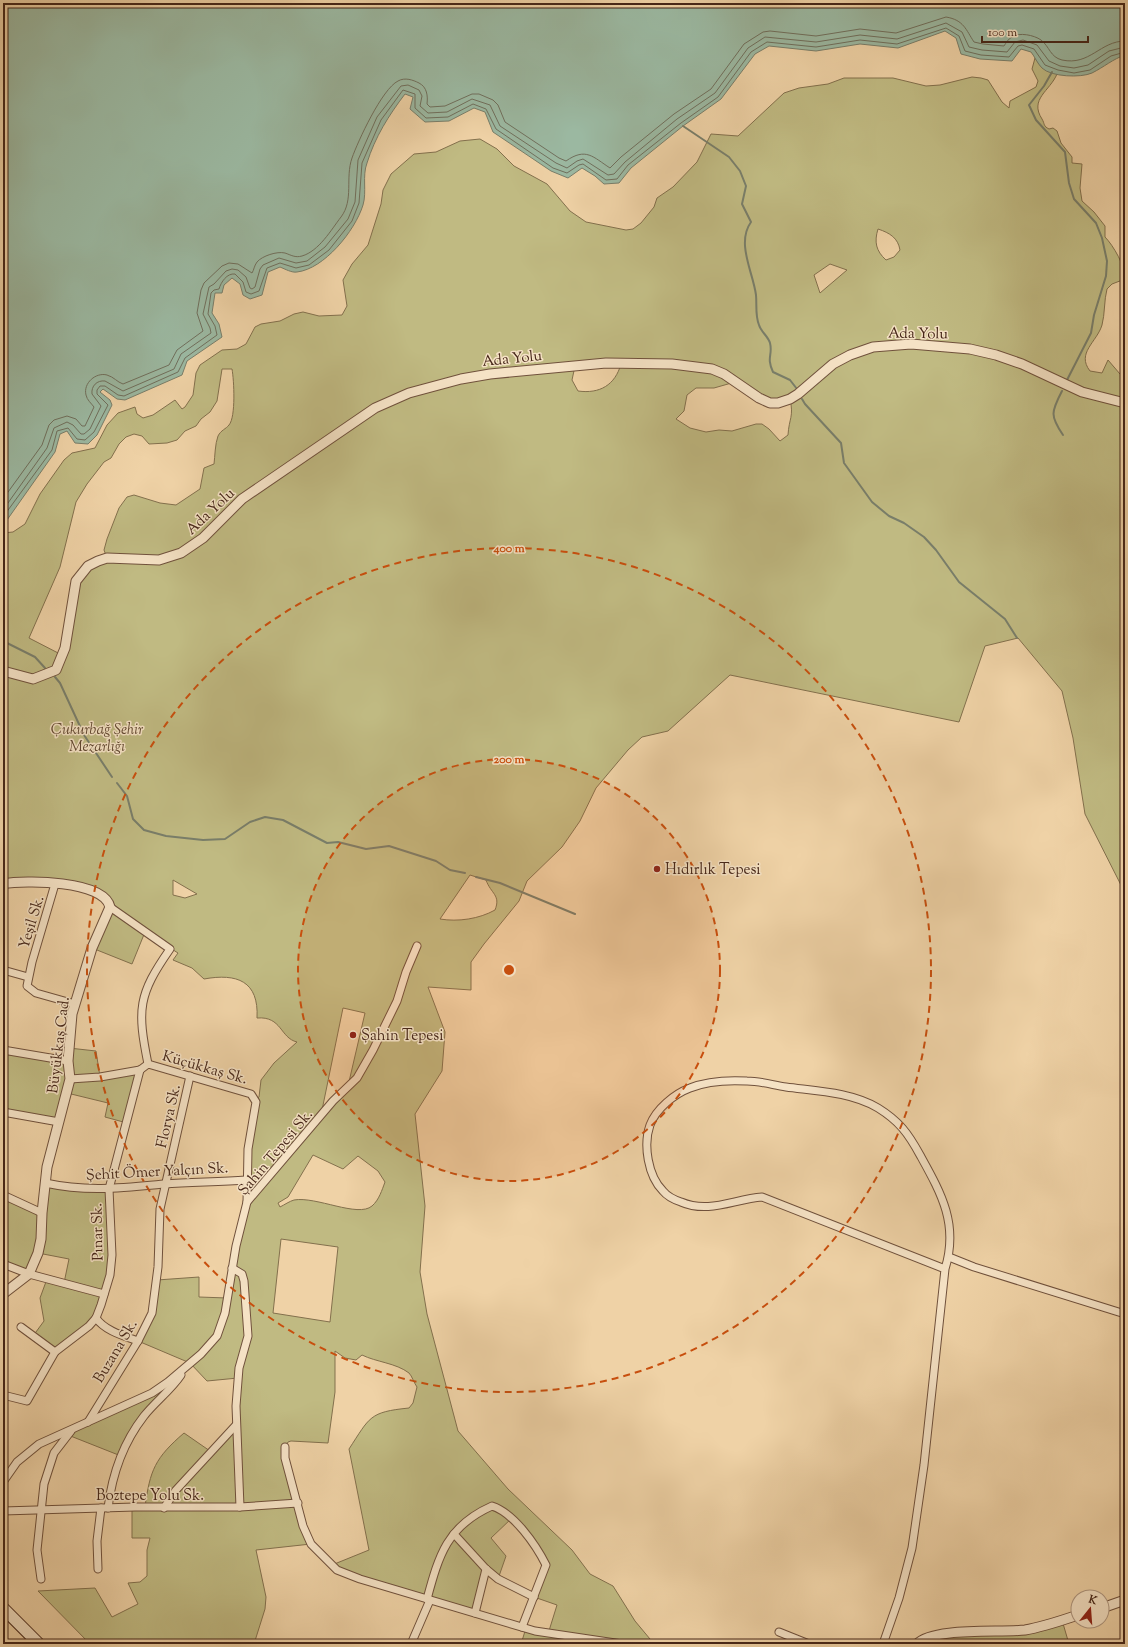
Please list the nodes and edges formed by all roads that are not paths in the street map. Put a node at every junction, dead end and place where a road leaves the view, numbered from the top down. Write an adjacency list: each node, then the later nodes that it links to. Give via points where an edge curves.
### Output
1 (1125, 403): 2 (street, Ada Yolu, via 1082,392 1022,364 996,355 970,349 911,344 873,347 850,355 833,364 794,396 778,403 770,403 759,398 724,374 712,369 672,364 606,363 461,379 409,394 375,408 242,499 203,538 181,553 159,560 107,558 88,566 76,581 65,648 56,670 33,679)
2 (3, 671)
3 (3, 884): 4 (street)
4 (55, 884): 5 (street, via 93,891 109,901); 8 (street, Yeşil Sk.)
5 (110, 907): 9 (street, Büyükkaş Cad., via 92,948); 12 (street, via 170,949 151,977 141,1004 142,1034)
6 (417, 946): 23 (street, Şahin Tepesi Sk., via 398,1001 356,1078)
7 (3, 970): 8 (street)
8 (28, 977): 9 (street, via 27,986 31,991)
9 (75, 1004): 11 (street, Büyükkaş Cad.)
10 (3, 1050): 11 (street)
11 (68, 1061): 15 (street, Büyükkaş Cad.)
12 (148, 1064): 13 (street, Küçükkaş Sk.); 14 (street, Küçükkaş Sk.)
13 (140, 1070): 15 (street); 21 (street, Pınar Sk.)
14 (190, 1076): 18 (street, Küçükkaş Sk., via 252,1094 256,1102); 20 (street, Florya Sk.)
15 (70, 1079): 17 (street, Büyükkaş Cad.)
16 (3, 1112): 17 (street)
17 (59, 1122): 19 (street, Büyükkaş Cad., via 49,1156)
18 (246, 1180): 20 (street, Şehit Ömer Yalçın Sk.); 23 (street, Küçükkaş Sk.)
19 (45, 1183): 21 (street, Şehit Ömer Yalçın Sk., via 86,1189); 24 (street, Büyükkaş Cad.)
20 (165, 1184): 21 (street, Şehit Ömer Yalçın Sk.); 35 (street, Buzana Sk., via 160,1209 156,1291 152,1314)
21 (109, 1189): 31 (street, Pınar Sk., via 112,1255 110,1275)
22 (3, 1194): 24 (street)
23 (247, 1202): 27 (street, Şahin Tepesi Sk.)
24 (42, 1213): 29 (street, Büyükkaş Cad., via 41,1239)
25 (949, 1257): 28 (street); 28 (street, via 949,1223 942,1196 908,1133 888,1115 859,1098 748,1081 711,1083 689,1088 671,1100 659,1110 650,1125 648,1158 652,1172 664,1192 682,1203 703,1208 762,1197); 32 (street)
26 (3, 1264): 29 (street)
27 (232, 1268): 37 (street, Şahin Tepesi Sk., via 220,1330 211,1345); 40 (street, via 242,1274 244,1281 248,1336 237,1385)
28 (945, 1269): 68 (street, via 924,1465 912,1548 899,1598)
29 (29, 1274): 30 (street); 31 (street)
30 (3, 1294)
31 (104, 1294): 33 (street, Pınar Sk.)
32 (1125, 1314)
33 (96, 1318): 35 (street, via 99,1324); 36 (street, Pınar Sk.)
34 (21, 1327): 36 (street)
35 (138, 1341): 39 (street, Buzana Sk.)
36 (55, 1352): 38 (street, Pınar Sk., via 27,1401)
37 (186, 1367): 39 (street, Şahin Tepesi Sk., via 152,1393); 46 (street, via 178,1380 144,1416 130,1437 115,1470)
38 (3, 1395)
39 (88, 1422): 41 (street)
40 (236, 1425): 45 (street); 47 (street, via 181,1484)
41 (73, 1429): 43 (street, via 39,1444 17,1462); 48 (street, via 61,1443 50,1463 44,1484)
42 (285, 1447): 44 (street, via 285,1458)
43 (3, 1482)
44 (298, 1503): 45 (street, Boztepe Yolu Sk.); 55 (street, via 303,1526 311,1544 337,1570)
45 (240, 1507): 47 (street, Boztepe Yolu Sk.)
46 (104, 1508): 47 (street, Boztepe Yolu Sk.); 48 (street, Boztepe Yolu Sk.); 51 (street, via 97,1542)
47 (164, 1508)
48 (42, 1510): 49 (street, Boztepe Yolu Sk.); 53 (street, via 37,1550)
49 (3, 1511)
50 (454, 1534): 52 (street); 54 (street, via 476,1513 492,1506 501,1509 512,1518 539,1552 546,1566); 55 (street, via 438,1559)
51 (98, 1569)
52 (486, 1569): 54 (street, via 513,1588); 59 (street)
53 (40, 1579)
54 (534, 1597): 61 (street)
55 (428, 1599): 59 (street); 65 (street)
56 (1125, 1600): 57 (street)
57 (1110, 1605)
58 (3, 1608): 64 (main road)
59 (475, 1613): 61 (street)
60 (1070, 1618): 69 (street, via 1024,1630 938,1635)
61 (522, 1627): 63 (street)
62 (779, 1632): 67 (street)
63 (583, 1642): 66 (street)
64 (39, 1644)
65 (411, 1644)
66 (622, 1644)
67 (809, 1644)
68 (883, 1644)
69 (917, 1644)

